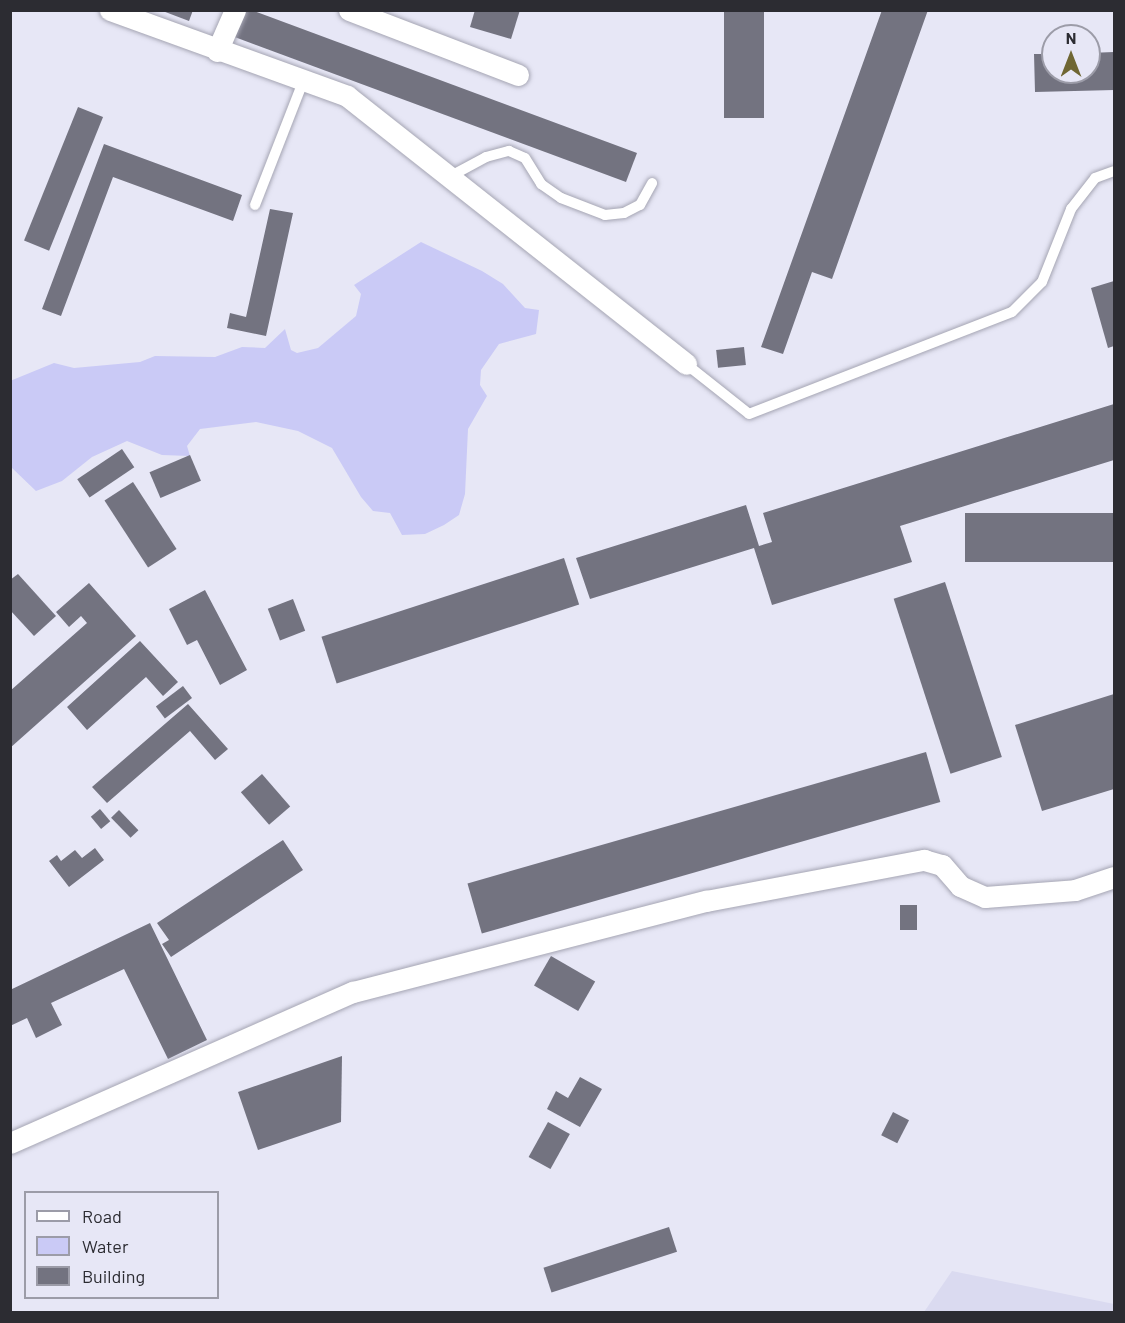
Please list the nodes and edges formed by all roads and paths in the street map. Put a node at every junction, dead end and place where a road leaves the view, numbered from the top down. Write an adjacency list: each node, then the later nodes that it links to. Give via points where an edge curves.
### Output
1 (110, 10): 4 (street)
2 (235, 10): 4 (street)
3 (349, 10): 5 (street)
4 (217, 51): 6 (street)
5 (518, 75)
6 (303, 82): 8 (street, via 347,96); 10 (lane)
7 (1114, 171): 11 (lane, via 1095,178 1071,209 1042,282 1012,312 749,414)
8 (448, 177): 9 (lane, via 486,157 509,151 525,158 541,184 561,198 605,215 624,213 640,205); 11 (street)
9 (652, 183)
10 (255, 205)
11 (686, 364)
12 (1114, 877): 13 (street, via 1075,890 985,897 960,886 942,865 924,860 706,901 353,992)
13 (10, 1143)

